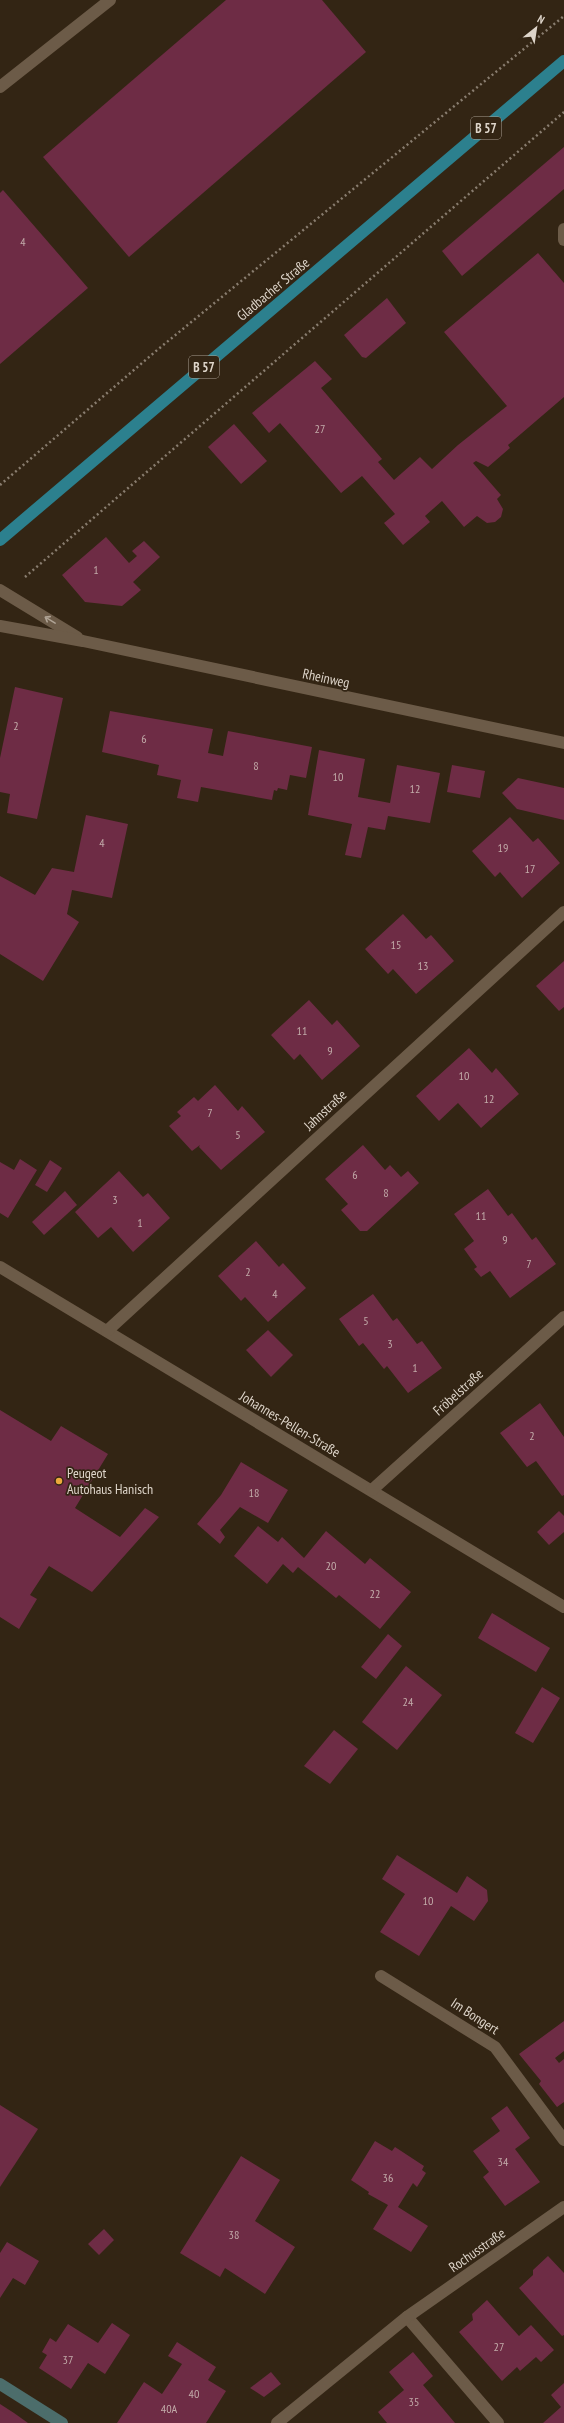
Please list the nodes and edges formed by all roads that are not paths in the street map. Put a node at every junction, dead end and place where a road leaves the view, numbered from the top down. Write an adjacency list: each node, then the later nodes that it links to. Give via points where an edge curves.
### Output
1 (110, 0): 3 (street)
2 (564, 61): 6 (main road, Gladbacher Straße / B 57)
3 (0, 87)
4 (564, 229): 5 (street)
5 (564, 240)
6 (0, 540)
7 (3, 591): 9 (street, Rheinweg, one-way to 7)
8 (0, 626): 9 (street, Rheinweg)
9 (83, 640): 10 (street, Rheinweg)
10 (564, 743)
11 (564, 912): 14 (street, Jahnstraße)
12 (0, 1267): 14 (street, Johannes-Pellen-Straße)
13 (564, 1317): 15 (street, Fröbelstraße)
14 (106, 1331): 15 (street, Johannes-Pellen-Straße)
15 (372, 1490): 16 (street, Johannes-Pellen-Straße)
16 (564, 1607)
17 (381, 1976): 18 (street, Im Bongert, via 495,2046)
18 (564, 2140)
19 (564, 2207): 20 (street, Rochusstraße)
20 (408, 2317): 23 (street, Rochusstraße); 24 (street)
21 (0, 2384): 22 (main road)
22 (62, 2423)
23 (277, 2423)
24 (498, 2423)

